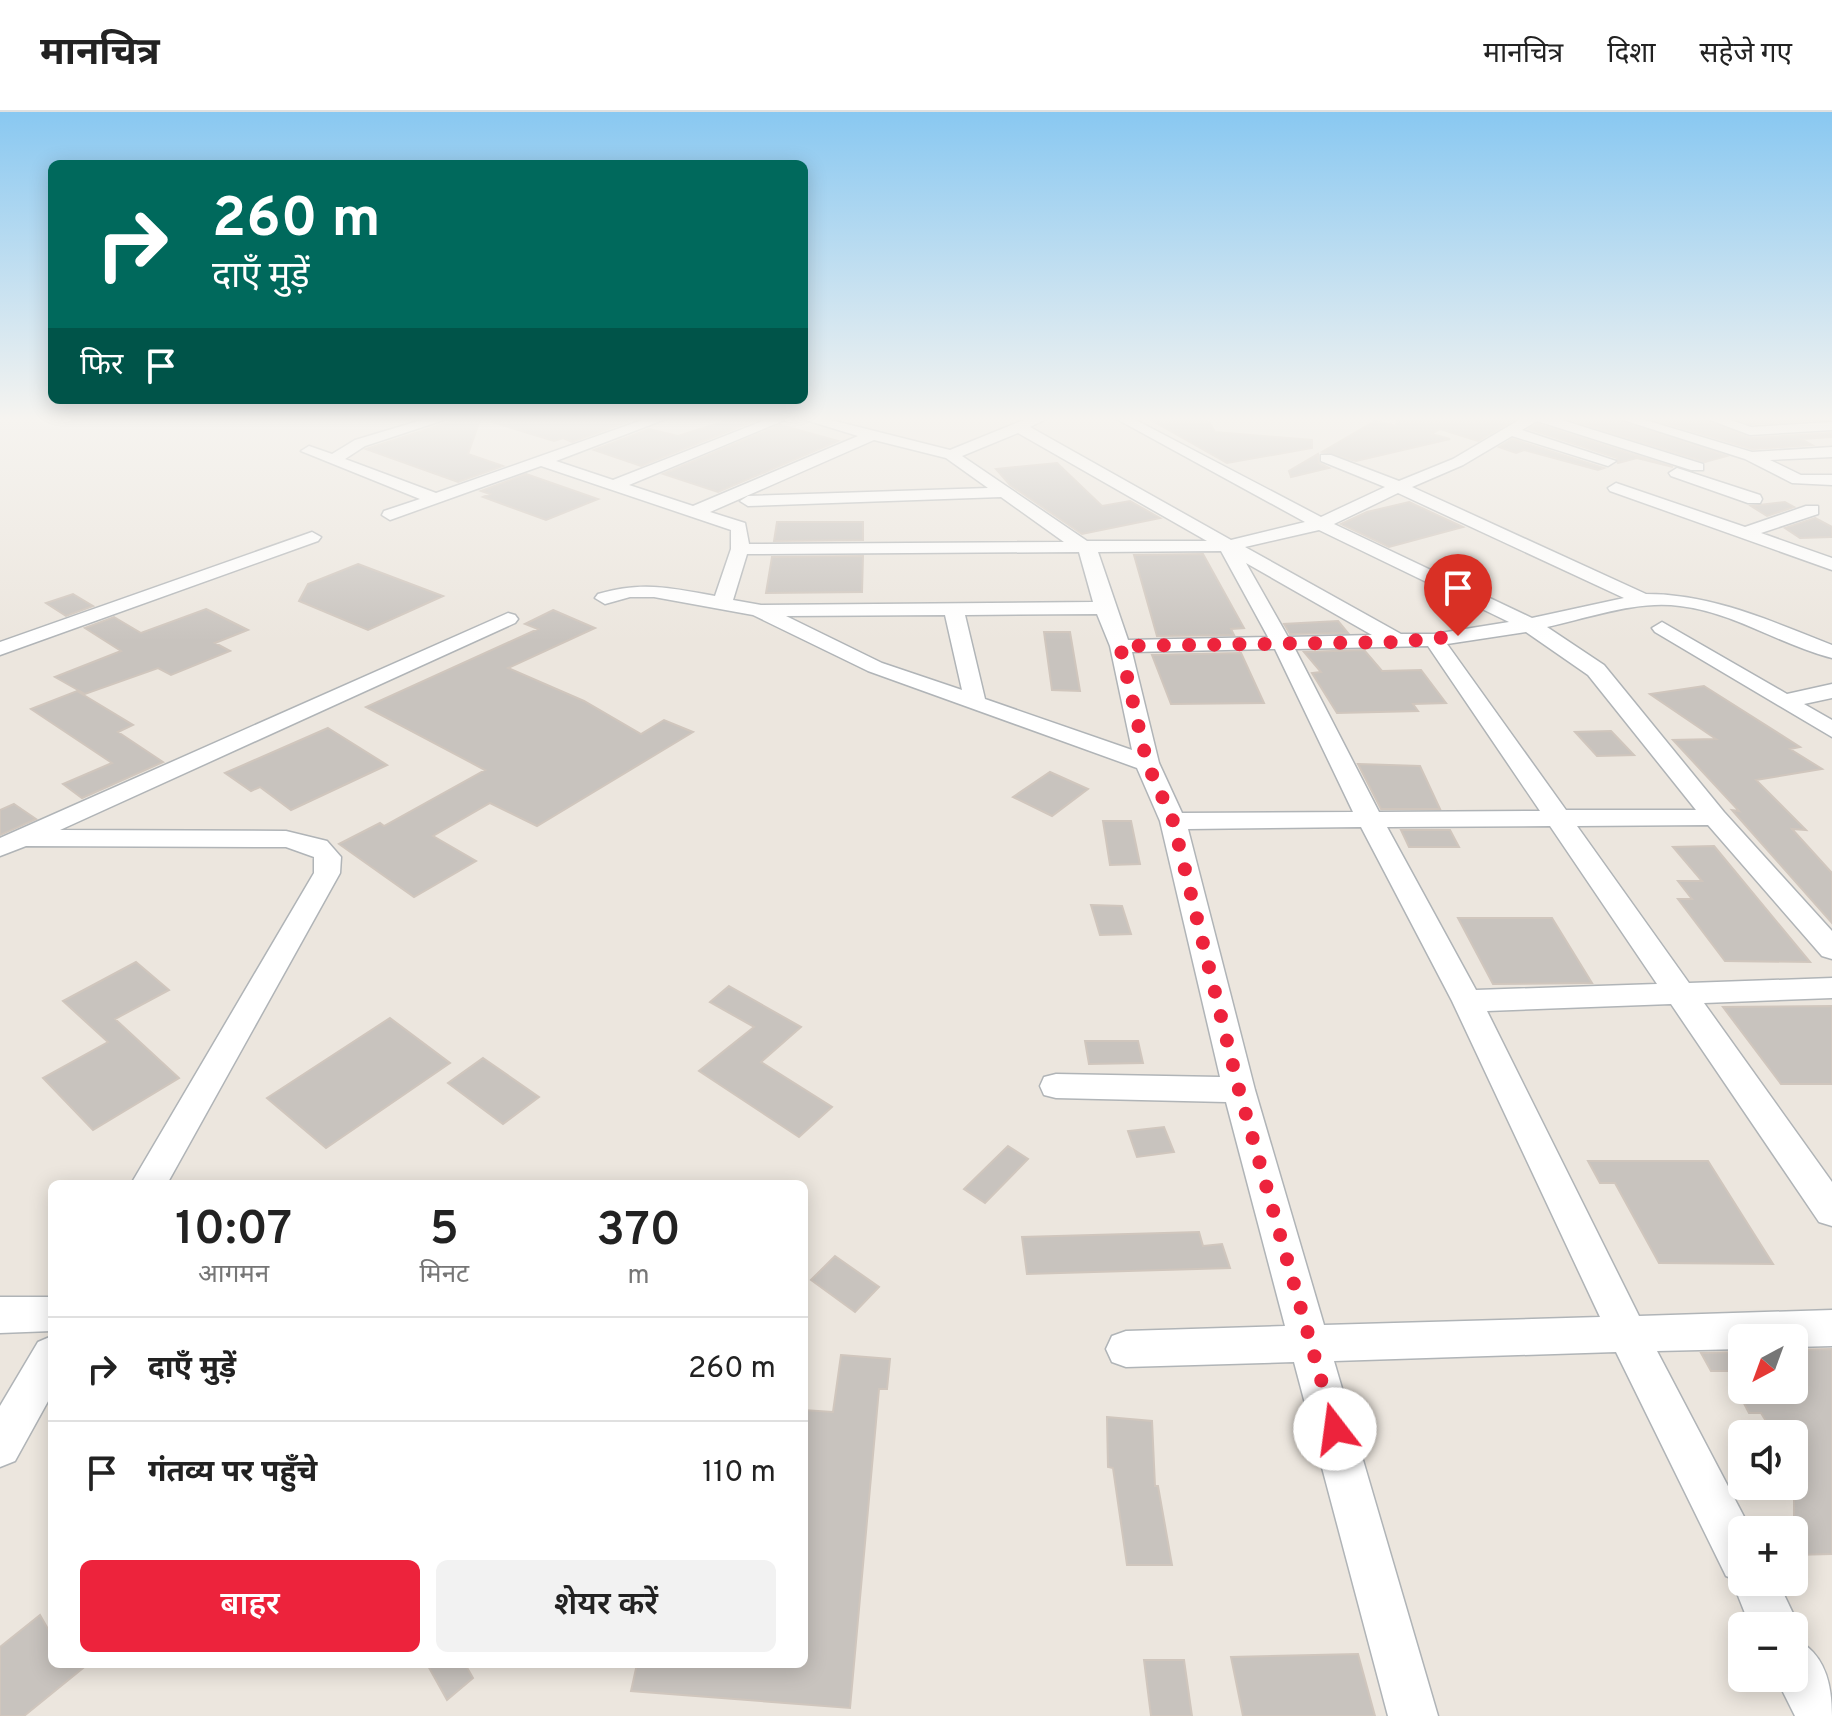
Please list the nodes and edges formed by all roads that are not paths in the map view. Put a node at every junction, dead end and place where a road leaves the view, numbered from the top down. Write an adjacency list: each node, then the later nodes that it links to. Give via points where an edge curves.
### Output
1 (417, 492): 16 (street)
2 (457, 492): 16 (street)
3 (637, 492): 21 (street)
4 (753, 492): 15 (street)
5 (1007, 492): 15 (street); 30 (street)
6 (1132, 492): 28 (street)
7 (1261, 492): 23 (street)
8 (1385, 492): 23 (street)
9 (1410, 492): 33 (street)
10 (1647, 492): 26 (street)
11 (1662, 492): 19 (street)
12 (1733, 492): 17 (street)
13 (1814, 492): 18 (street)
14 (1773, 493): 17 (street)
15 (749, 494): 21 (street); 25 (street)
16 (436, 499): 22 (street)
17 (1754, 499): 19 (street)
18 (1832, 505)
19 (1726, 509): 24 (street)
20 (1812, 510): 24 (street)
21 (697, 511): 25 (street)
22 (390, 515)
23 (1321, 524): 28 (street); 39 (street)
24 (1769, 525): 26 (street)
25 (739, 527): 29 (street)
26 (1745, 533): 31 (street)
27 (312, 537): 45 (street)
28 (1227, 546): 30 (street); 42 (street); 43 (street)
29 (740, 549): 30 (street); 34 (street)
30 (1088, 550): 35 (street)
31 (1832, 564)
32 (605, 598): 34 (street, via 654,591)
33 (1643, 600): 39 (street); 46 (street, via 1681,600 1735,614)
34 (723, 602): 37 (street)
35 (1104, 608): 36 (street); 44 (street)
36 (954, 609): 37 (street); 48 (street)
37 (758, 610): 48 (street, via 875,667)
38 (508, 619): 56 (street)
39 (1530, 625): 41 (street); 53 (street, via 1596,670)
40 (1662, 628): 49 (street)
41 (1434, 640): 42 (street); 52 (street)
42 (1400, 642): 43 (street)
43 (1283, 645): 44 (street); 54 (street)
44 (1120, 646): 51 (street)
45 (0, 649)
46 (1832, 652)
47 (1832, 691): 49 (street)
48 (975, 701): 51 (street)
49 (1784, 701): 50 (street)
50 (1832, 730)
51 (1147, 763): 55 (street)
52 (1558, 816): 53 (street); 54 (street); 59 (street)
53 (1715, 817): 57 (street)
54 (1370, 820): 55 (street); 60 (street)
55 (1173, 821): 62 (street)
56 (11, 843): 63 (street, via 286,839 327,853 327,873)
57 (1832, 949)
58 (1832, 988): 59 (street)
59 (1680, 994): 60 (street); 64 (street)
60 (1467, 1001): 68 (street)
61 (1056, 1086): 62 (street)
62 (1239, 1090): 69 (street)
63 (151, 1180)
64 (1832, 1211)
65 (48, 1314): 66 (street)
66 (0, 1315)
67 (1832, 1328): 68 (street)
68 (1628, 1335): 69 (street); 73 (street)
69 (1311, 1343): 70 (street); 75 (street)
70 (1126, 1349)
71 (48, 1362): 72 (street)
72 (0, 1446)
73 (1728, 1532)
74 (1808, 1690): 76 (street)
75 (1413, 1716)
76 (1821, 1716)

